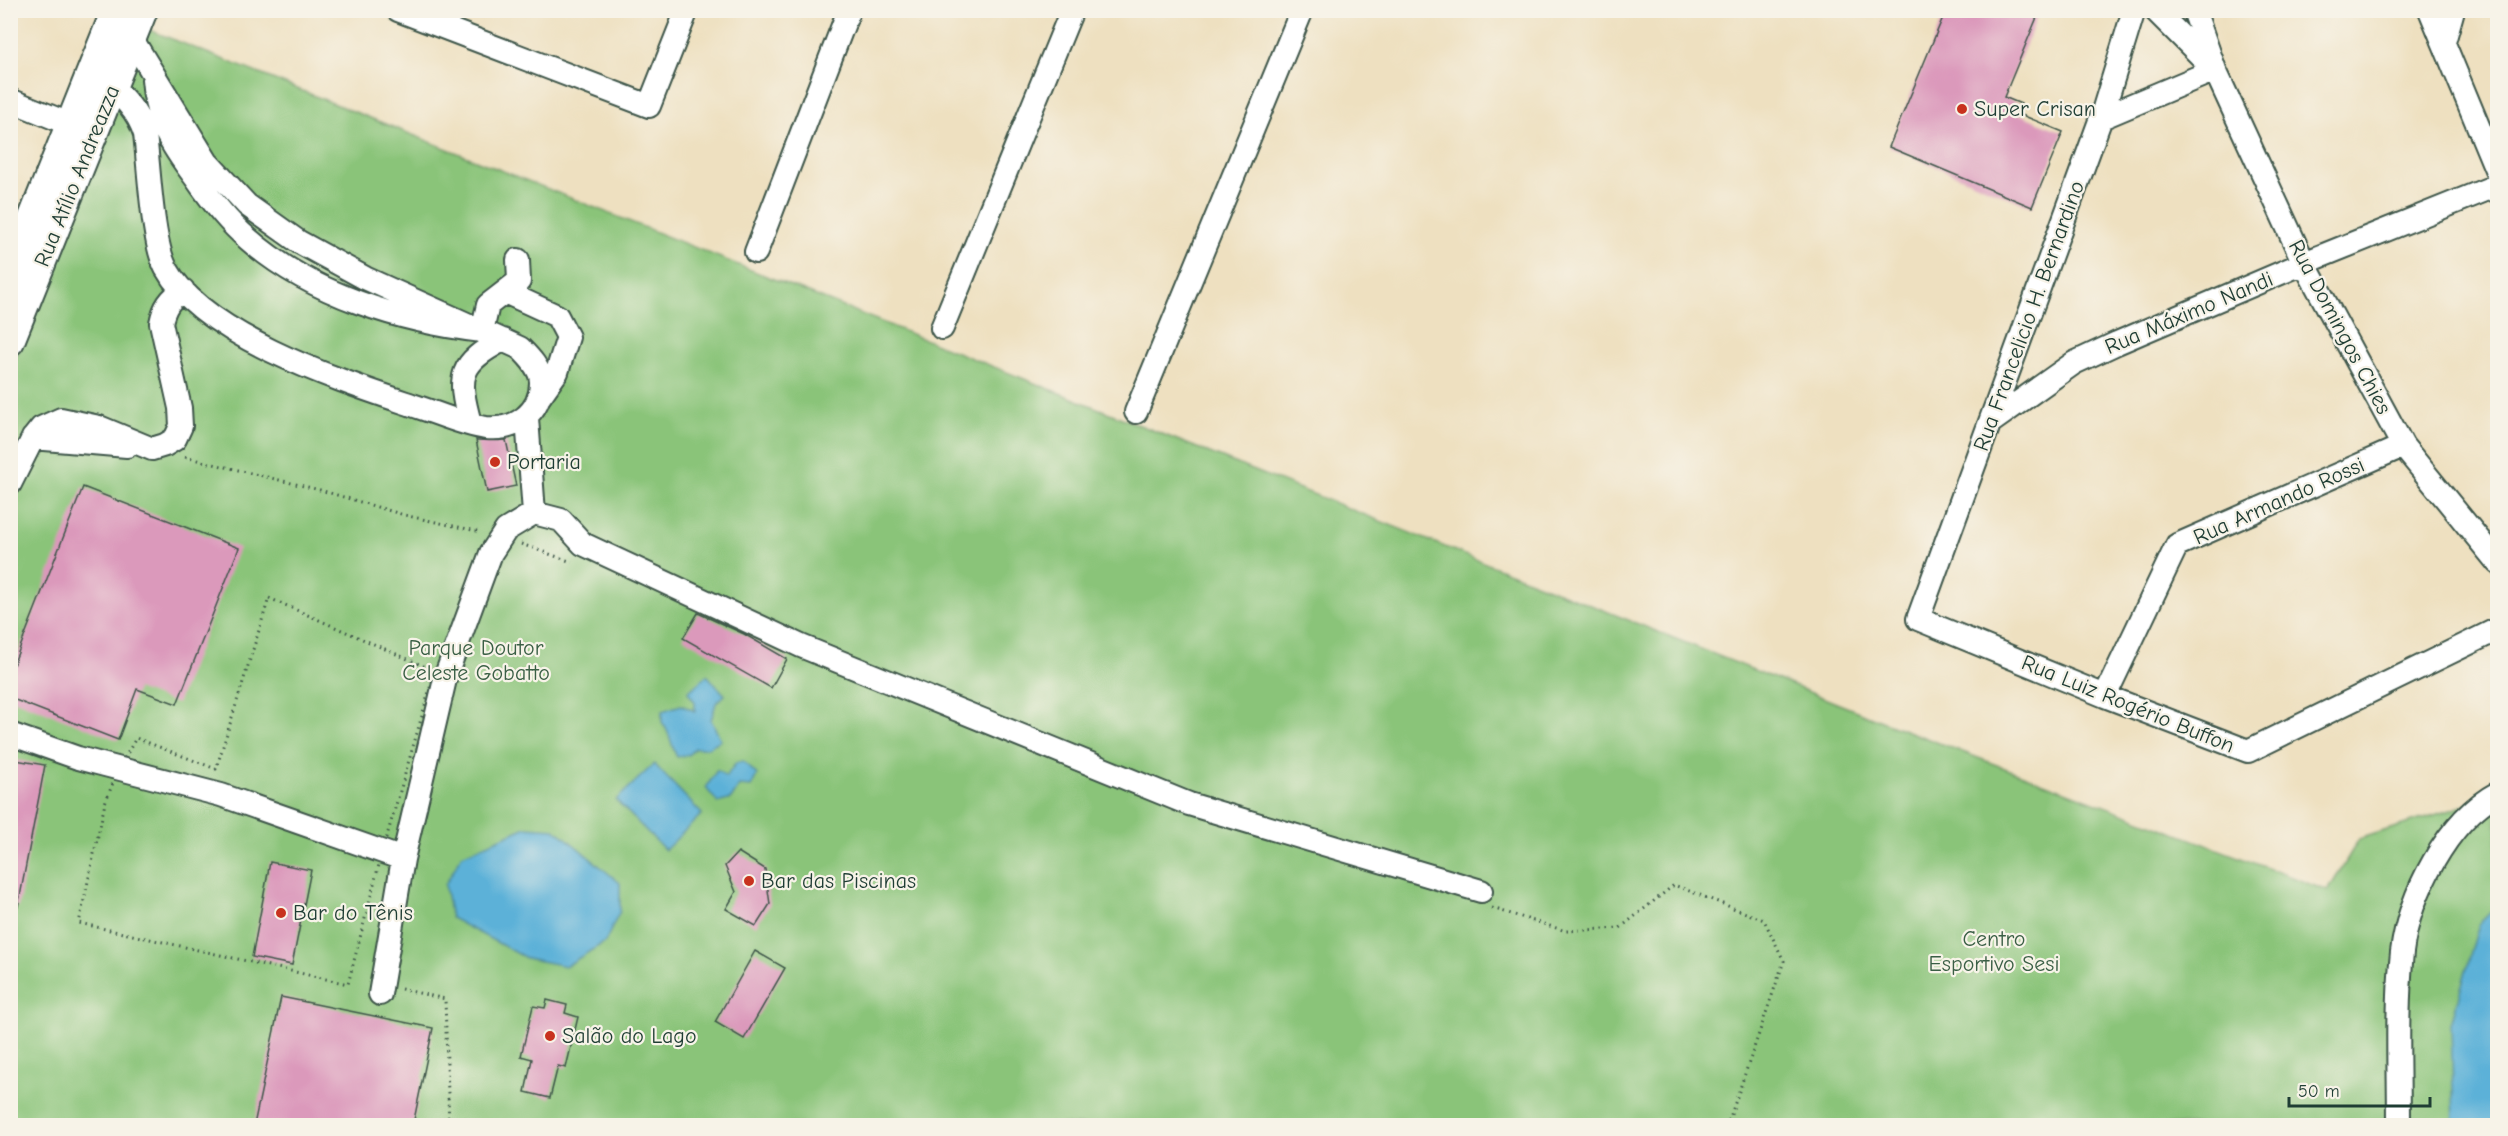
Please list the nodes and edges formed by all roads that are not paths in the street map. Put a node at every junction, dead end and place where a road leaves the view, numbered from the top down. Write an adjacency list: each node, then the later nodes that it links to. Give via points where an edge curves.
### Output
1 (116, 10): 17 (main road, Rua Atílio Andreazza)
2 (143, 10): 13 (main road, Rua Atílio Andreazza)
3 (399, 10): 4 (street, via 649,106)
4 (687, 10)
5 (849, 10): 24 (street)
6 (1072, 10): 30 (street)
7 (1302, 10): 35 (street)
8 (2134, 10): 19 (street, Rua Francelicio H. Bernardino)
9 (2155, 10): 15 (street, Rua Domingos Chies)
10 (2194, 10): 15 (street, Rua Domingos Chies)
11 (2430, 10): 14 (street)
12 (2453, 10): 14 (street)
13 (132, 39): 16 (street); 17 (main road, Rua Atílio Andreazza)
14 (2444, 42): 22 (street)
15 (2215, 70): 19 (street); 26 (street, Rua Domingos Chies)
16 (153, 71): 20 (street); 31 (street, via 207,162 247,205 299,243 364,278)
17 (102, 80): 20 (street); 21 (main road, Rua Atílio Andreazza)
18 (10, 100): 21 (street)
19 (2101, 118): 36 (street, Rua Francelicio H. Bernardino)
20 (150, 120): 28 (street, via 145,134 158,248 166,268); 31 (street, via 247,239 282,265 403,318)
21 (82, 130): 27 (main road, Rua Atílio Andreazza); 33 (main road, Rua Atílio Andreazza)
22 (2498, 174)
23 (2498, 185): 26 (street, Rua Máximo Nandi)
24 (756, 252)
25 (518, 260): 29 (street, via 519,281)
26 (2304, 263): 36 (street, Rua Máximo Nandi, via 2074,363); 38 (street, Rua Domingos Chies)
27 (10, 275)
28 (183, 290): 37 (street, via 217,319 280,355 331,377); 39 (street, via 170,299 160,323 180,408 181,426 175,439 152,448 33,438)
29 (507, 293): 31 (street, via 489,305); 34 (street, via 557,316 568,337 557,372)
30 (942, 328)
31 (482, 331): 32 (street)
32 (503, 340): 34 (street, via 520,348 535,364 541,381); 37 (street, via 467,365 462,381)
33 (10, 341)
34 (532, 409): 37 (street, via 508,428); 40 (street)
35 (1136, 412)
36 (1991, 422): 42 (street, Rua Francelicio H. Bernardino)
37 (470, 423)
38 (2403, 446): 41 (street, Rua Domingos Chies); 44 (street, Rua Armando Rossi, via 2177,545)
39 (10, 484)
40 (534, 513): 47 (street, via 506,530 491,553 446,675); 48 (street, via 561,520 583,544 593,549 801,646 1189,804)
41 (2493, 555)
42 (1918, 619): 44 (street, Rua Luiz Rogério Buffon)
43 (2498, 629): 44 (street, Rua Luiz Rogério Buffon, via 2248,751)
44 (2105, 696)
45 (10, 734): 47 (street, via 78,758 221,795)
46 (2498, 793): 50 (street, via 2449,836 2427,874 2413,910 2403,951)
47 (403, 859): 49 (street)
48 (1481, 891)
49 (380, 994)
50 (2399, 1125)

